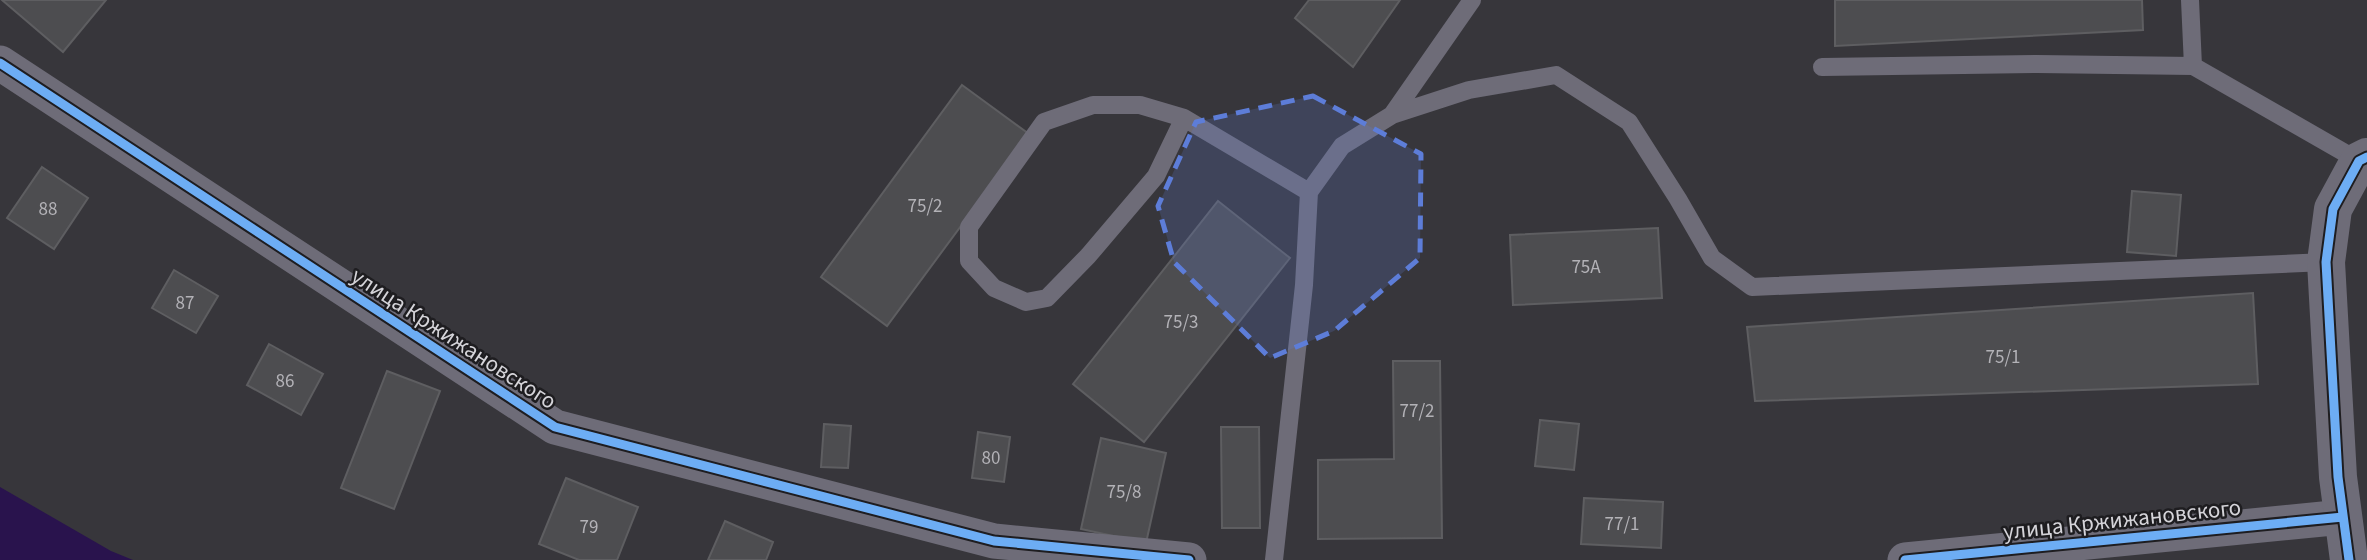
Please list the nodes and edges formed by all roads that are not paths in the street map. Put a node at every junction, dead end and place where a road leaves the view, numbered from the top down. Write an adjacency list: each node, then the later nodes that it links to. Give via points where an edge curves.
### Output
1 (1472, 0): 6 (lane)
2 (2189, 0): 4 (lane)
3 (0, 63): 12 (street, улица Кржижановского, via 555,427 995,541)
4 (2193, 66): 5 (lane); 8 (lane)
5 (1822, 67)
6 (1392, 115): 9 (lane, via 1342,146); 10 (lane, via 1469,90 1556,75 1629,122 1712,258 1752,288)
7 (1184, 118): 7 (lane, via 1140,105 1093,105 1044,122 969,227 969,261 994,288 1026,302 1047,298 1156,176); 9 (lane)
8 (2363, 159): 10 (street, via 2333,209)
9 (1309, 192): 13 (lane, via 1304,285)
10 (2326, 262): 11 (street, via 2338,477)
11 (2355, 519): 14 (street, улица Кржижановского); 15 (street)
12 (1189, 560)
13 (1274, 560)
14 (1905, 560)
15 (2349, 560)

